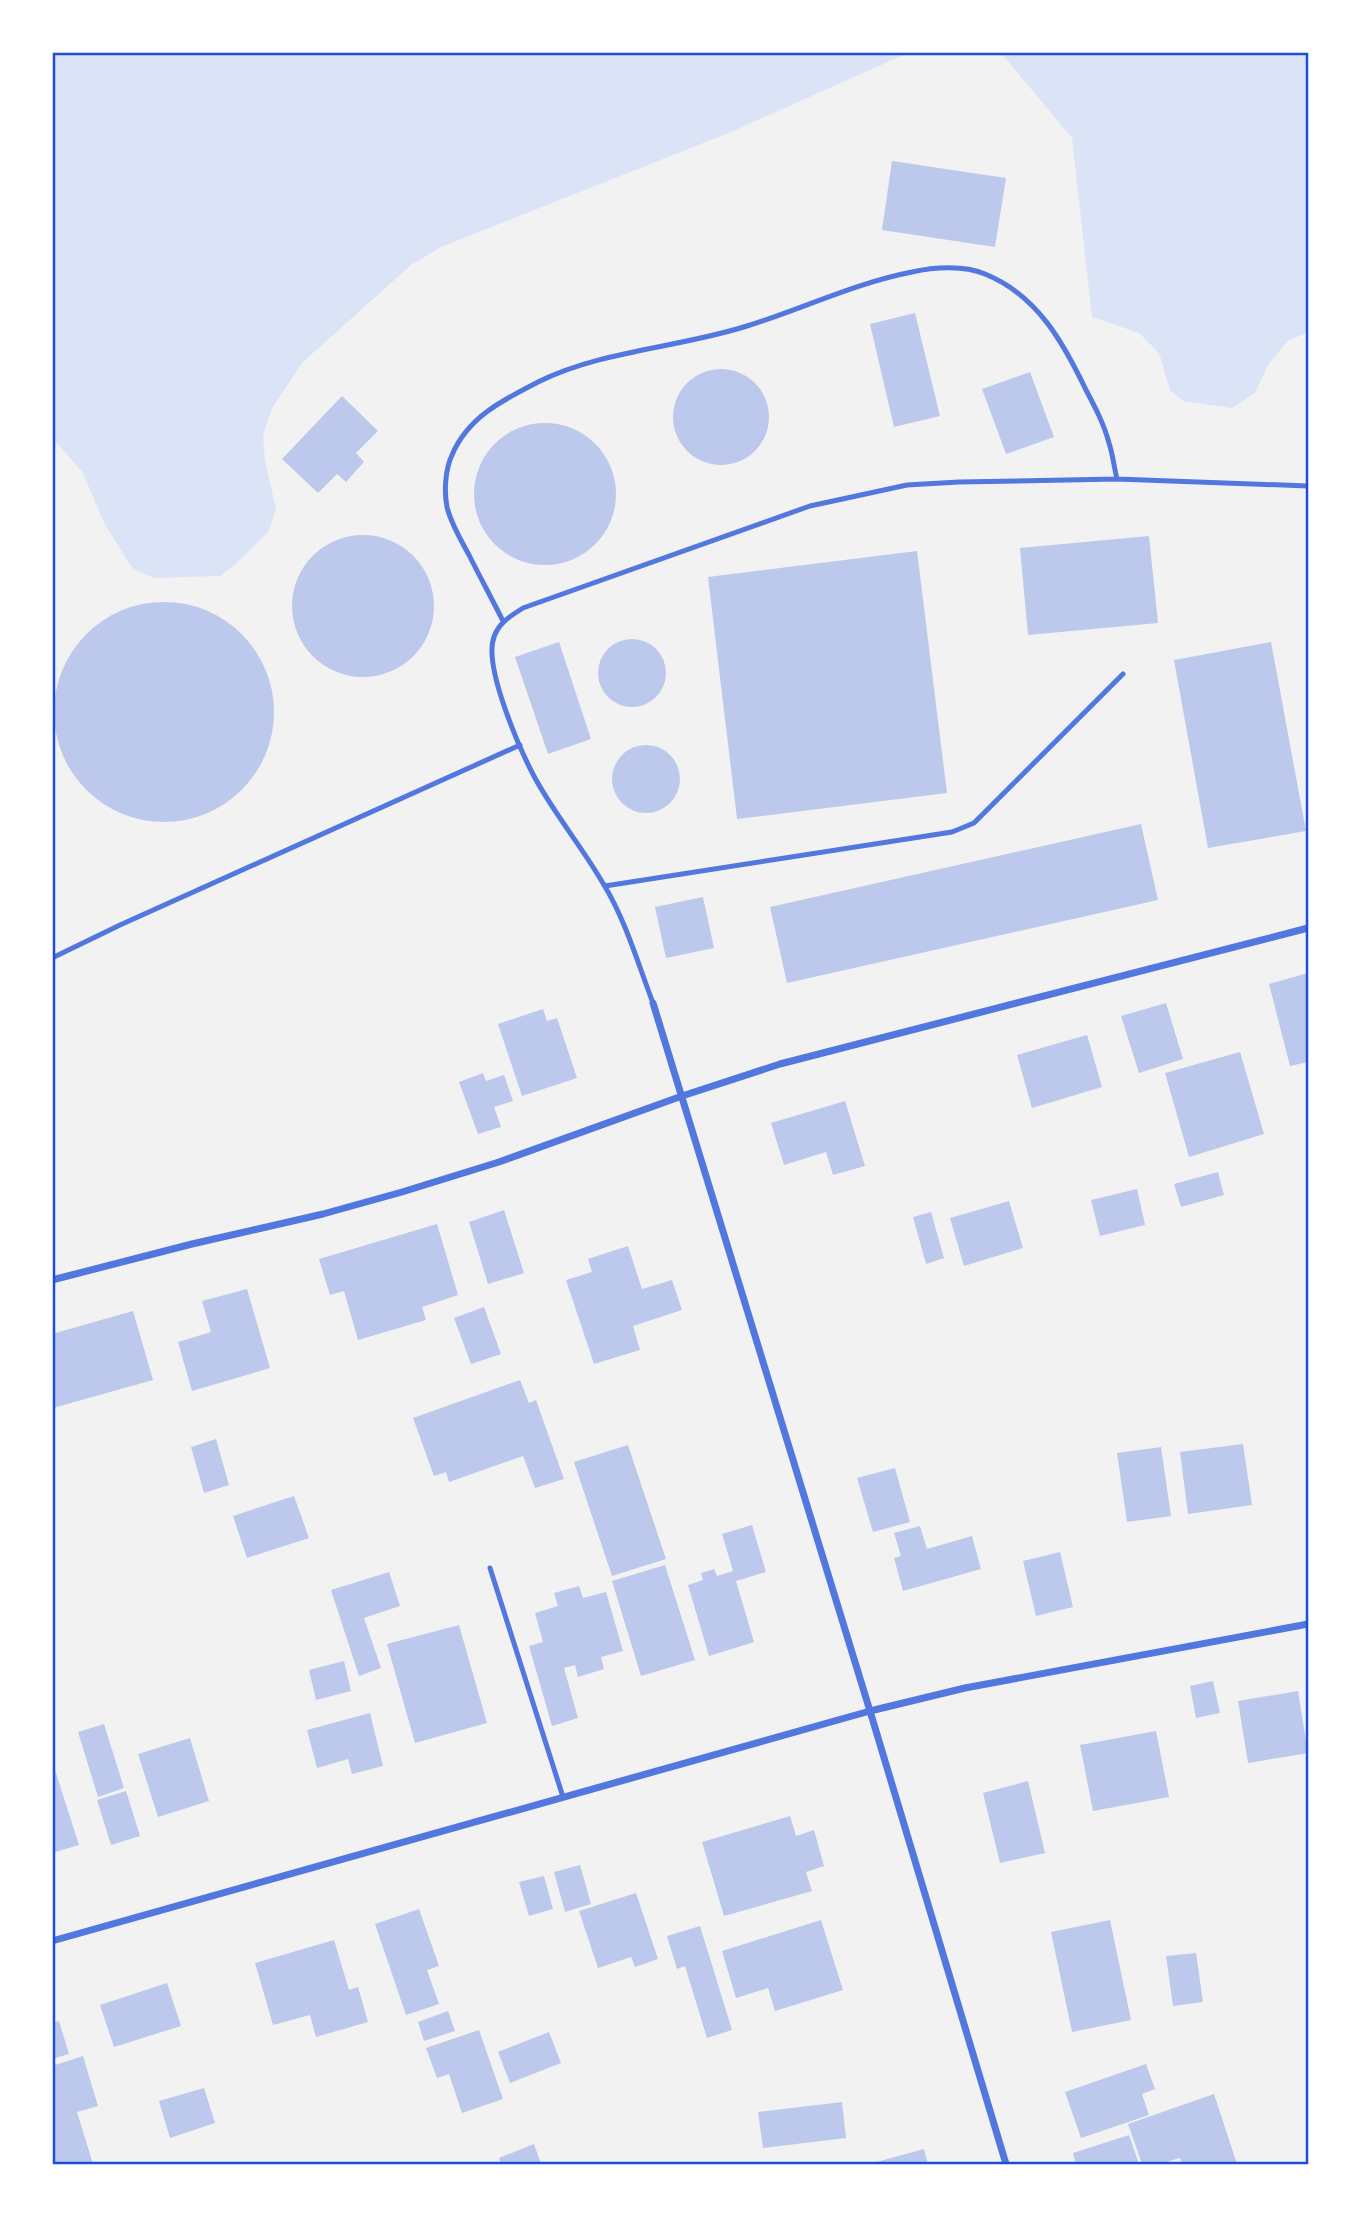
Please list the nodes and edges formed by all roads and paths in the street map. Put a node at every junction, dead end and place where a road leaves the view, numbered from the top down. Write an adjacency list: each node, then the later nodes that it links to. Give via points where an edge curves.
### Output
1 (1117, 479): 2 (lane); 3 (lane, via 959,482 863,493 797,510 523,608); 3 (lane, via 1102,421 1067,350 1035,308 1007,284 982,272 945,267 912,272 745,327 587,363 492,407 467,428 451,456 447,507)
2 (1308, 486)
3 (503, 621): 5 (lane, via 493,637 491,657)
4 (1123, 674): 6 (lane, via 974,823 952,832)
5 (520, 745): 6 (lane, via 536,779); 8 (lane)
6 (605, 886): 9 (lane)
7 (1308, 928): 10 (street, via 780,1064)
8 (52, 958)
9 (653, 1003): 10 (street)
10 (682, 1096): 11 (street, via 524,1154 402,1192); 14 (street)
11 (52, 1280)
12 (491, 1568): 15 (lane)
13 (1308, 1624): 14 (street, via 965,1688)
14 (870, 1711): 15 (street); 17 (street)
15 (563, 1797): 16 (street)
16 (52, 1941)
17 (1006, 2165)

